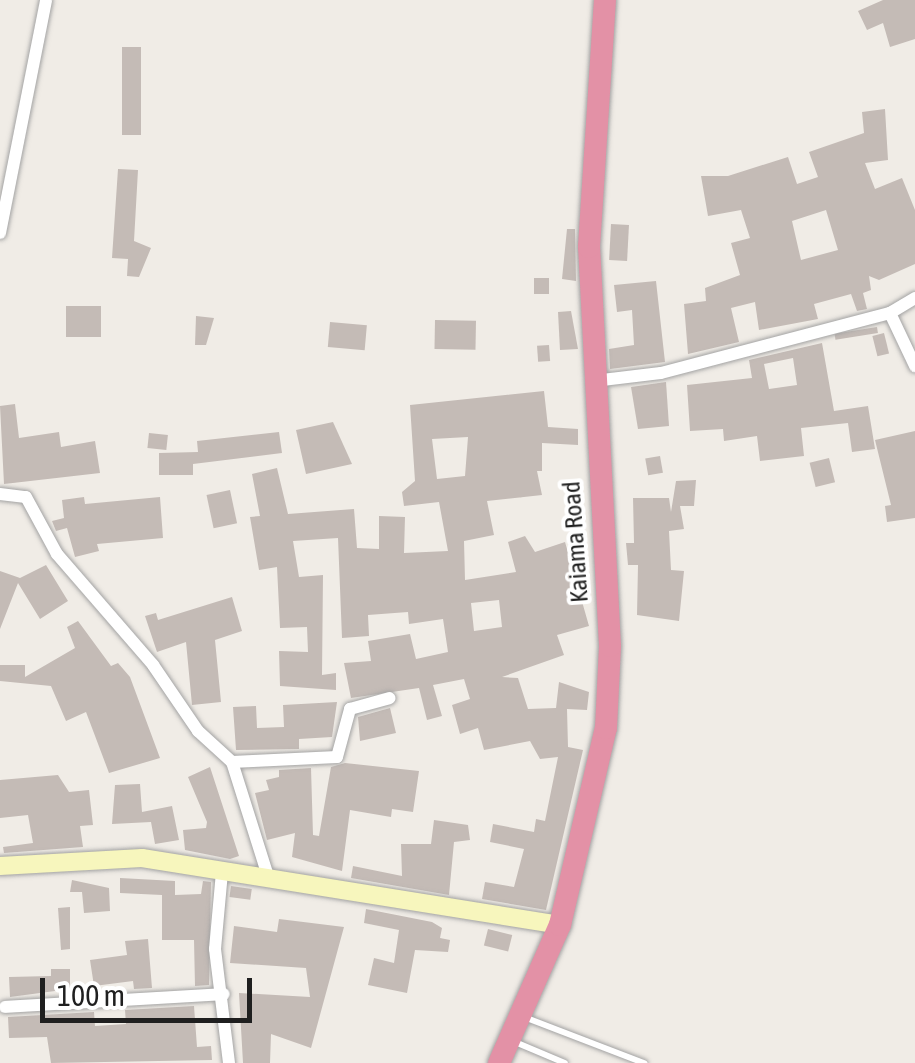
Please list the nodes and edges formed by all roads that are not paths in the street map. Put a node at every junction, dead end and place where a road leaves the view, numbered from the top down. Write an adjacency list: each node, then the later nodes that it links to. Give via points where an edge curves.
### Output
1 (46, 0): 3 (street)
2 (605, 0): 7 (highway, Kaiama Road, via 592,145)
3 (0, 233)
4 (915, 298): 5 (street)
5 (890, 313): 6 (street); 7 (street, via 661,373)
6 (915, 366)
7 (594, 381): 14 (highway, Kaiama Road, via 609,690 596,793)
8 (0, 494): 10 (street, via 26,496 57,554 154,665 198,731)
9 (390, 698): 10 (street, via 350,708 337,757)
10 (232, 762): 13 (street)
11 (0, 866): 12 (street, via 142,858)
12 (222, 872): 13 (street); 15 (street, via 215,949)
13 (269, 879): 14 (street)
14 (560, 925): 17 (highway, Kaiama Road)
15 (224, 994): 16 (street); 19 (street)
16 (5, 1007)
17 (520, 1015): 18 (highway, Kaiama Road); 22 (lane)
18 (510, 1040): 20 (highway, Kaiama Road); 21 (lane)
19 (229, 1063)
20 (500, 1063)
21 (565, 1063)
22 (644, 1063)

